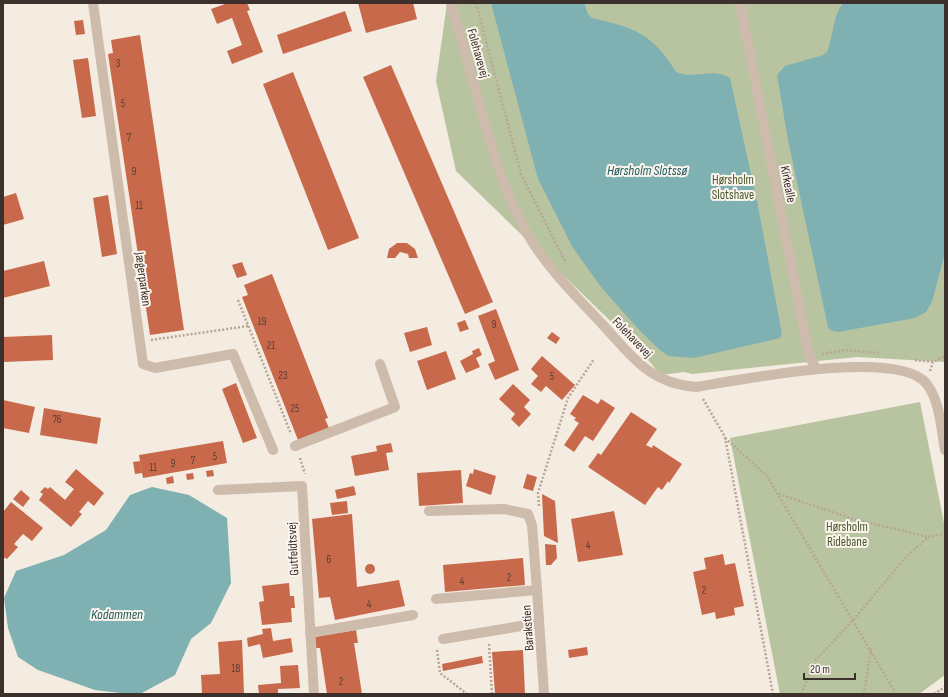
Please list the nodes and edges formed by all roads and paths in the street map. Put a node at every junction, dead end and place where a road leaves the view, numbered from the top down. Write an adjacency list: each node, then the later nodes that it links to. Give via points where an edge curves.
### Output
1 (93, 3): 8 (street, Jægerparken)
2 (451, 3): 17 (street, Folehavevej, via 494,158 533,243 560,279 636,362 668,382 679,386)
3 (476, 3): 5 (path, via 521,174)
4 (740, 3): 11 (street, Kirkealle)
5 (569, 269)
6 (238, 300): 7 (path)
7 (248, 326): 8 (path); 19 (path)
8 (140, 342): 20 (street, Jægerparken, via 143,364 155,368 234,354)
9 (945, 353): 12 (path)
10 (886, 354): 11 (path, via 846,350)
11 (809, 356): 16 (street, Kirkealle)
12 (944, 357): 13 (path, via 933,362)
13 (909, 358)
14 (594, 359): 25 (path, via 568,398 538,493)
15 (380, 364): 19 (street, via 395,407)
16 (816, 368): 17 (street, Folehavevej); 21 (street, Folehavevej, via 887,368 916,376 925,382 934,394)
17 (696, 387): 18 (path)
18 (725, 437): 24 (path, via 767,476); 43 (path)
19 (295, 446): 22 (path, via 305,472)
20 (273, 450)
21 (945, 450)
22 (302, 486): 23 (street); 35 (street, Gutfeldtsvej)
23 (218, 490)
24 (778, 494): 28 (path, via 850,518); 32 (path)
25 (539, 508)
26 (430, 511): 29 (street, via 504,509 528,514 532,526)
27 (945, 534): 28 (path)
28 (928, 537): 32 (path, via 907,556)
29 (537, 590): 30 (street, Barakstien); 33 (street, Barakstien)
30 (436, 599)
31 (413, 615): 35 (street)
32 (853, 620): 37 (path); 44 (path, via 816,660)
33 (539, 623): 34 (street); 42 (street, Barakstien)
34 (488, 631): 36 (street); 41 (path)
35 (310, 633): 39 (street, Gutfeldtsvej)
36 (443, 639): 40 (path, via 436,644 440,673)
37 (871, 649): 45 (path); 46 (path)
38 (945, 687): 47 (path)
39 (314, 694)
40 (467, 694)
41 (492, 694)
42 (544, 694)
43 (772, 694)
44 (801, 694)
45 (864, 694)
46 (896, 694)
47 (934, 694)

